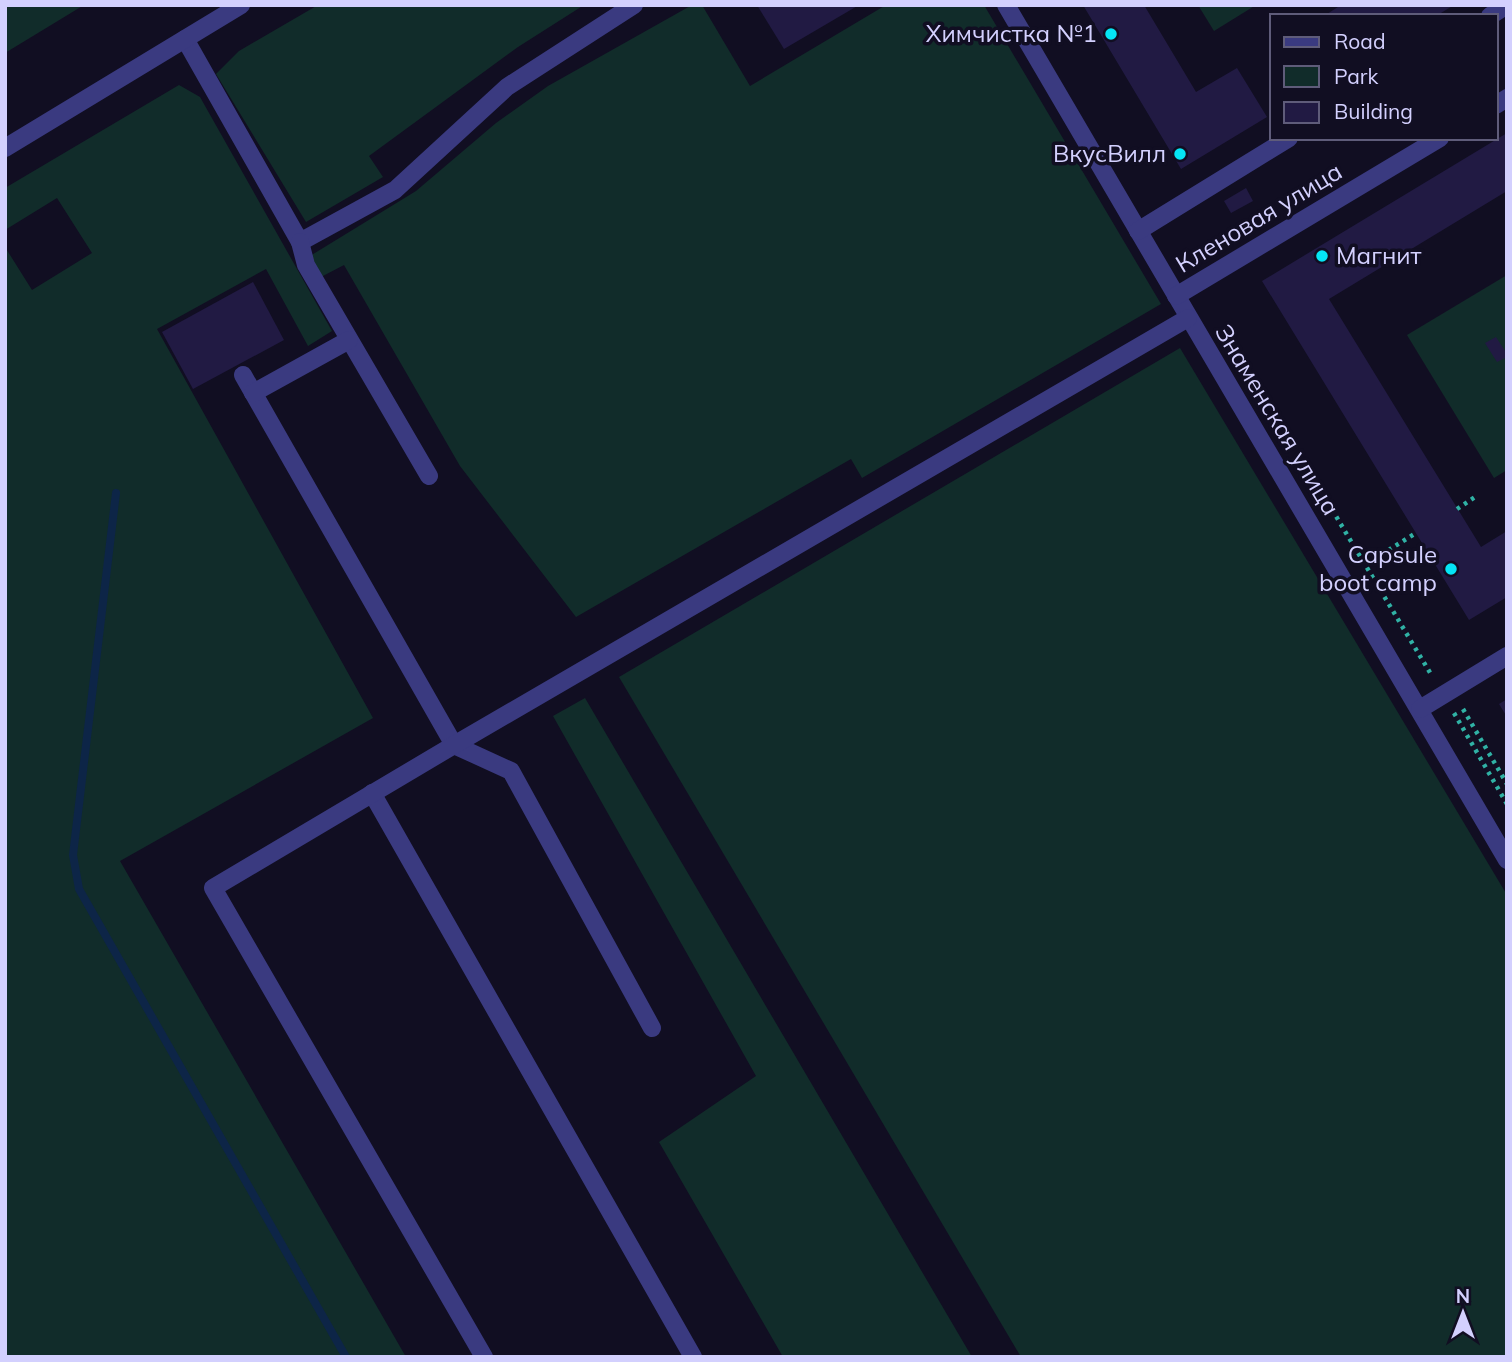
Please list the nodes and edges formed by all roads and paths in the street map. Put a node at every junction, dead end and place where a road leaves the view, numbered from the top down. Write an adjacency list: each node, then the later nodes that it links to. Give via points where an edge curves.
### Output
1 (241, 5): 4 (street)
2 (634, 5): 9 (street, via 507,87 395,190)
3 (1006, 5): 8 (street, Знаменская улица)
4 (185, 40): 7 (street); 9 (street)
5 (1286, 140): 8 (street)
6 (1437, 140): 10 (street, Кленовая улица)
7 (5, 148)
8 (1138, 231): 10 (street, Знаменская улица)
9 (300, 242): 12 (street, via 306,265)
10 (1176, 296): 11 (street, Знаменская улица)
11 (1188, 318): 22 (street, Знаменская улица); 23 (street)
12 (349, 340): 14 (street); 15 (street)
13 (243, 375): 14 (street)
14 (253, 393): 23 (street)
15 (429, 476)
16 (1475, 497): 17 (path)
17 (1457, 509)
18 (1416, 533): 19 (path)
19 (1374, 559)
20 (1507, 656): 22 (street)
21 (1458, 701): 24 (path)
22 (1420, 709): 26 (street, Знаменская улица)
23 (454, 745): 25 (street); 27 (street, via 511,771)
24 (1507, 784)
25 (372, 793): 28 (street, via 213,888); 29 (street)
26 (1507, 860)
27 (652, 1028)
28 (484, 1357)
29 (693, 1357)

